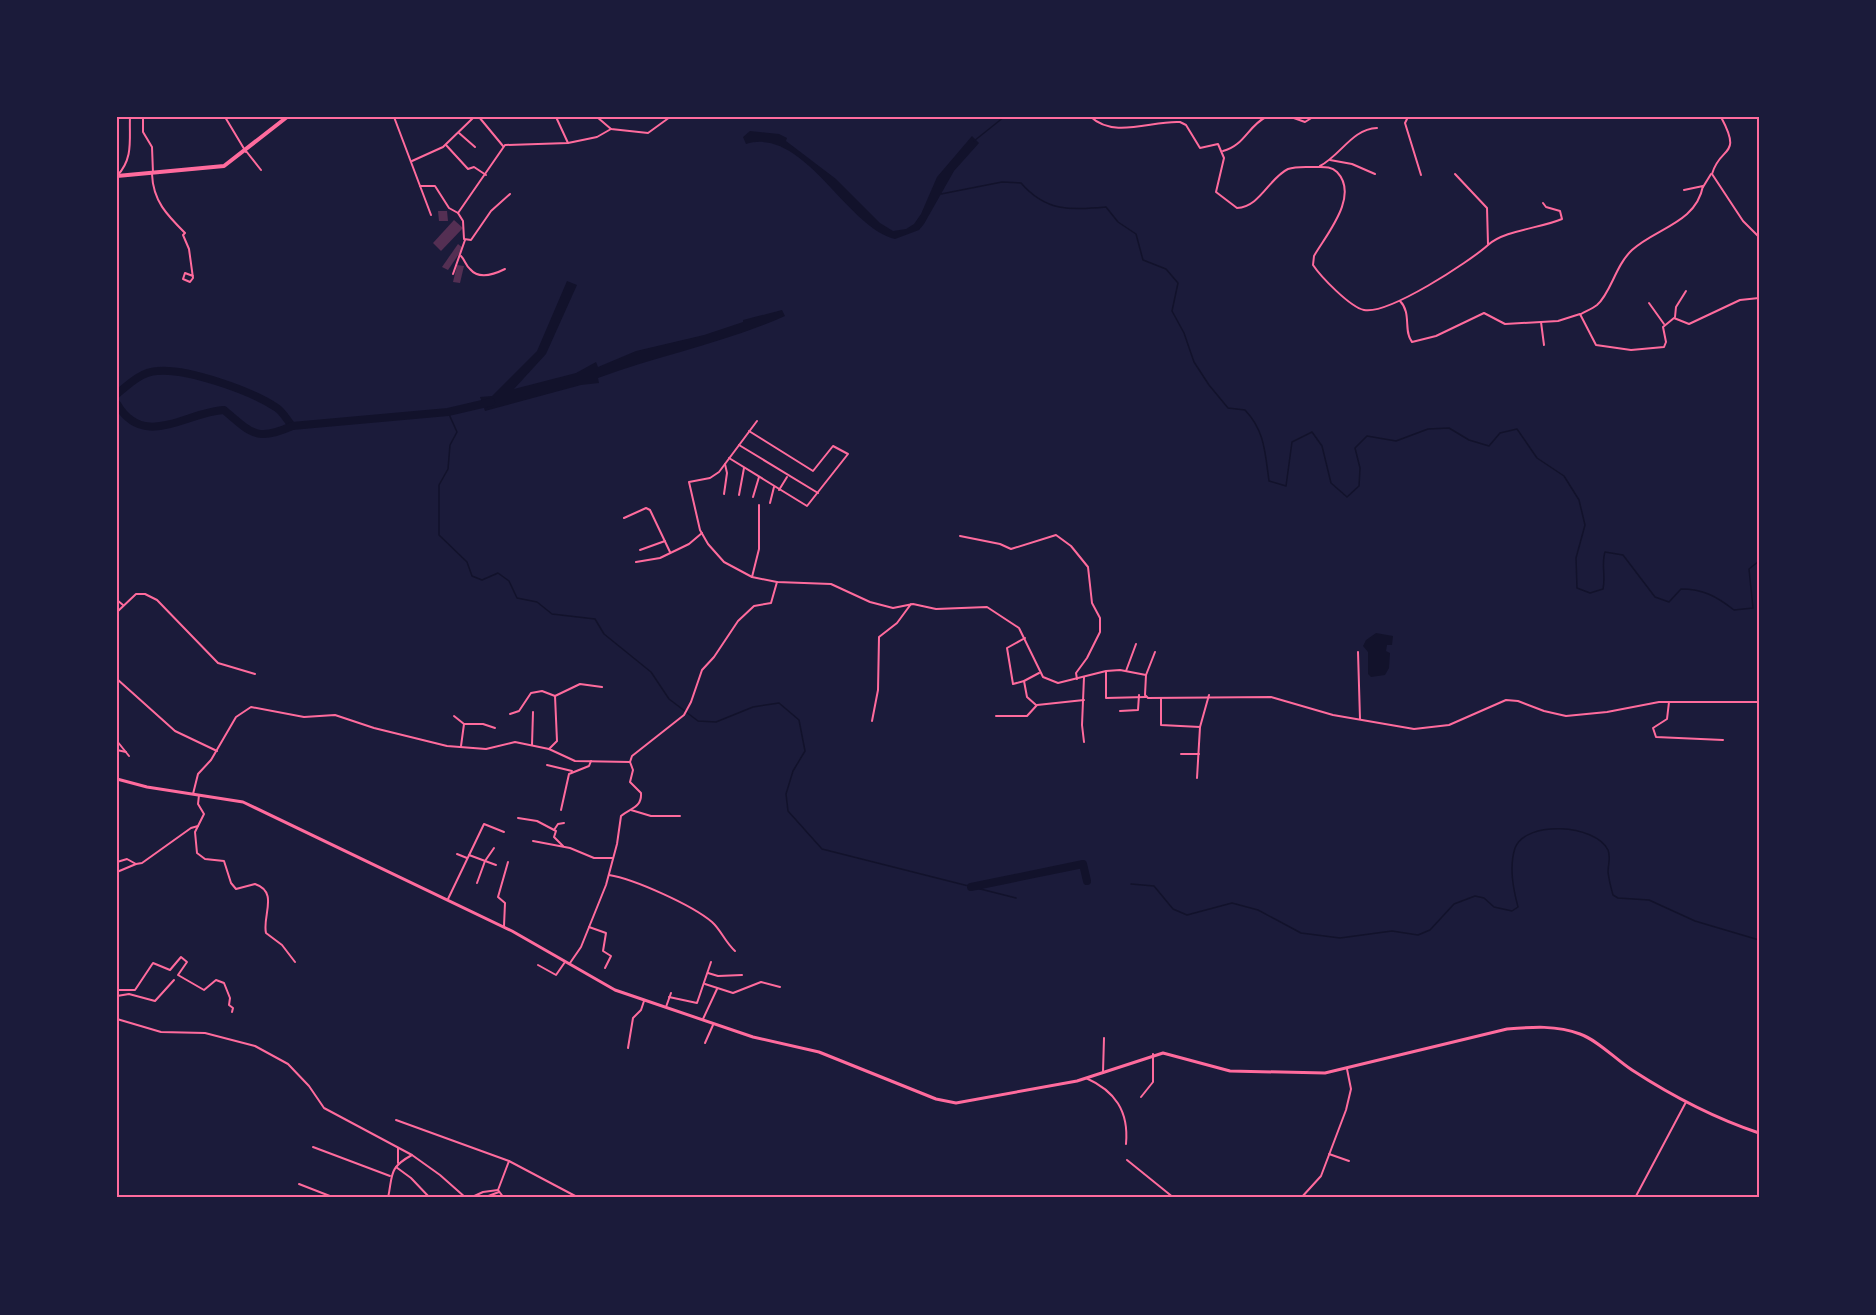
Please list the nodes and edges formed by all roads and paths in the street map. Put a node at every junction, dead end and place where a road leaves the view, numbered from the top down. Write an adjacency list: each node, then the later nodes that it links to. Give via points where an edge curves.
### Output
1 (130, 117): 36 (street, via 130,154)
2 (143, 117): 30 (street, via 143,132 152,147)
3 (225, 117): 25 (street)
4 (287, 117): 25 (highway)
5 (394, 117): 27 (street)
6 (474, 117): 19 (street)
7 (479, 117): 22 (street)
8 (556, 117): 20 (street)
9 (597, 117): 18 (street)
10 (670, 117): 18 (street, via 648,134)
11 (1091, 117): 24 (street, via 1114,128 1183,122 1198,147 1218,144)
12 (1266, 117): 24 (street, via 1239,145)
13 (1291, 117): 14 (street, via 1305,122)
14 (1313, 117)
15 (1408, 117): 35 (street, via 1405,123)
16 (1721, 117): 31 (street, via 1731,139)
17 (1377, 128): 26 (street, via 1360,132)
18 (611, 129): 20 (street, via 597,137)
19 (459, 132): 21 (street); 23 (street)
20 (568, 143): 22 (street)
21 (446, 145): 27 (street); 34 (street, via 468,169 474,167)
22 (503, 146): 34 (street)
23 (475, 147)
24 (1223, 151): 28 (street, via 1216,192 1237,208 1253,202 1287,170)
25 (246, 152): 29 (street); 30 (highway, via 217,168)
26 (1330, 160): 28 (street); 32 (street)
27 (412, 161): 37 (street)
28 (1317, 167): 53 (street, via 1335,170 1343,181 1345,194 1314,256 1313,267 1363,310)
29 (261, 170)
30 (152, 173): 36 (highway); 50 (street, via 158,202 185,233)
31 (1712, 173): 38 (street); 44 (street, via 1743,221)
32 (1375, 174)
33 (1455, 174): 46 (street, via 1487,208)
34 (486, 175): 42 (street)
35 (1421, 175)
36 (117, 176)
37 (420, 186): 42 (street, via 435,186 449,208); 43 (street)
38 (1703, 187): 39 (street); 55 (street, via 1698,200 1677,223 1638,245 1622,260 1600,302)
39 (1684, 190)
40 (510, 194): 45 (street, via 491,211 474,237)
41 (1543, 203): 46 (street, via 1560,211 1562,219)
42 (458, 213): 45 (street)
43 (431, 215)
44 (1759, 237)
45 (465, 240): 47 (street)
46 (1488, 244): 53 (street, via 1468,261)
47 (461, 256): 48 (street, via 469,269 480,274); 49 (street)
48 (505, 269)
49 (453, 274)
50 (193, 276)
51 (1686, 291): 56 (street)
52 (1759, 298): 56 (street, via 1740,300 1689,324 1682,324)
53 (1400, 302): 57 (street, via 1406,310 1408,337 1412,342 1436,336 1484,313 1505,324)
54 (1649, 303): 58 (street)
55 (1580, 314): 57 (street); 58 (street, via 1594,344 1612,349 1664,347)
56 (1675, 317): 58 (street)
57 (1541, 322): 59 (street)
58 (1664, 324)
59 (1544, 345)
60 (756, 421): 61 (street)
61 (749, 431): 62 (street); 71 (street, via 813,471 834,446 848,452)
62 (738, 445): 63 (street); 66 (street)
63 (729, 458): 64 (street); 65 (street)
64 (725, 464): 70 (street); 77 (street, via 714,476 689,482)
65 (744, 468): 67 (street); 72 (street)
66 (788, 476): 69 (street); 71 (street)
67 (759, 477): 68 (street); 73 (street)
68 (774, 487): 69 (street); 74 (street)
69 (779, 490): 71 (street, via 805,506)
70 (724, 494)
71 (818, 494)
72 (739, 495)
73 (753, 497)
74 (770, 503)
75 (759, 505): 83 (street, via 759,549)
76 (624, 518): 79 (street, via 649,509)
77 (702, 533): 81 (street); 83 (street, via 716,555)
78 (960, 536): 99 (street, via 1011,549 1056,535 1080,556 1091,574 1092,603 1101,627 1076,673)
79 (665, 541): 80 (street); 81 (street)
80 (640, 550)
81 (670, 552): 82 (street, via 658,559)
82 (636, 562)
83 (752, 577): 84 (street)
84 (777, 582): 86 (street, via 825,583 879,605 897,608); 135 (street, via 771,603 754,606 738,621 704,668 684,715 632,756)
85 (117, 600): 87 (street)
86 (911, 604): 89 (street, via 936,609 987,607 1016,625); 118 (street, via 897,623 879,637 879,690)
87 (123, 605): 88 (street); 96 (street, via 136,594 148,594 218,663)
88 (117, 612)
89 (1025, 638): 95 (street); 101 (street, via 1006,649 1012,684)
90 (1136, 644): 94 (street)
91 (1155, 652): 97 (street)
92 (1358, 652): 117 (street)
93 (1106, 671): 94 (street); 98 (street); 103 (street, via 1106,698)
94 (1126, 671): 97 (street)
95 (1040, 672): 99 (street, via 1044,678 1060,684); 101 (street)
96 (255, 674)
97 (1146, 675): 106 (street)
98 (1084, 676): 99 (street); 108 (street)
99 (1077, 679)
100 (118, 681): 129 (street, via 175,731)
101 (1024, 681): 111 (street, via 1027,697)
102 (602, 687): 105 (street, via 580,684)
103 (1139, 695): 106 (street); 112 (street, via 1138,710)
104 (1209, 695): 107 (street); 117 (street, via 1281,699 1311,710); 120 (street)
105 (555, 696): 114 (street, via 542,691 531,693 519,711); 127 (street, via 557,741)
106 (1146, 697): 107 (street)
107 (1161, 698): 120 (street, via 1161,725)
108 (1084, 699): 111 (street); 124 (street)
109 (1669, 702): 110 (street); 117 (street, via 1560,716 1518,700 1506,700 1460,721 1430,729); 122 (street, via 1667,719 1653,728 1656,737)
110 (1759, 702)
111 (1036, 705): 116 (street, via 1028,716)
112 (1120, 711)
113 (533, 712): 125 (street)
114 (510, 714)
115 (454, 716): 119 (street)
116 (996, 716)
117 (1360, 719)
118 (872, 721)
119 (464, 723): 121 (street); 126 (street)
120 (1200, 727): 132 (street)
121 (495, 728)
122 (1723, 740)
123 (117, 741): 130 (street)
124 (1084, 742)
125 (532, 745): 126 (street, via 515,742 492,748); 127 (street)
126 (461, 747): 129 (street, via 421,741 335,715 304,717 252,706 236,717)
127 (549, 748): 134 (street, via 569,759)
128 (117, 750): 130 (street)
129 (217, 751): 140 (street, via 197,776)
130 (126, 752): 133 (street)
131 (1181, 754): 132 (street)
132 (1199, 754): 138 (street)
133 (129, 756)
134 (591, 761): 135 (street); 137 (street, via 589,766)
135 (630, 762): 143 (street, via 630,783 641,795 639,804)
136 (547, 765): 137 (street)
137 (572, 771): 142 (street)
138 (1197, 778)
139 (117, 779): 140 (street)
140 (193, 794): 141 (street)
141 (199, 795): 147 (street, via 198,804 204,815); 164 (street, via 253,806)
142 (561, 810)
143 (631, 810): 144 (street, via 651,816); 155 (street, via 621,816)
144 (680, 816)
145 (518, 818): 148 (street, via 537,821)
146 (564, 823): 148 (street)
147 (198, 826): 159 (street); 168 (street, via 195,840 200,857 224,861 236,889 258,884 267,893 266,933)
148 (554, 830): 151 (street, via 554,837)
149 (504, 832): 154 (street, via 484,824)
150 (533, 841): 151 (street)
151 (563, 846): 155 (street, via 594,858)
152 (494, 848): 156 (street)
153 (457, 854): 154 (street)
154 (468, 857): 156 (street); 164 (street)
155 (613, 858): 162 (street)
156 (485, 861): 160 (street); 163 (street)
157 (117, 862): 159 (street, via 127,859)
158 (508, 862): 165 (street, via 498,897 505,903)
159 (136, 864): 161 (street)
160 (496, 866)
161 (117, 872)
162 (609, 875): 166 (street); 167 (street, via 694,908 716,925)
163 (477, 883)
164 (447, 899): 165 (street)
165 (503, 927): 170 (street)
166 (589, 927): 170 (street, via 581,947); 172 (street, via 606,934 603,951 611,956)
167 (735, 951)
168 (295, 962)
169 (711, 962): 173 (street)
170 (567, 964): 171 (street, via 556,975); 183 (street, via 615,990)
171 (538, 965)
172 (605, 968)
173 (708, 973): 174 (street); 176 (street)
174 (742, 975)
175 (174, 980): 181 (street, via 155,1001 129,994)
176 (705, 984): 178 (street); 182 (street, via 696,1003)
177 (780, 987): 178 (street, via 763,981 735,993)
178 (717, 989): 187 (street)
179 (117, 990): 185 (street, via 135,990 153,963 172,969 182,957 187,962 178,975 204,990 216,980 224,983)
180 (670, 993): 182 (street)
181 (117, 996)
182 (669, 997): 184 (street)
183 (644, 1000): 184 (street); 191 (street, via 633,1018)
184 (666, 1007): 187 (street)
185 (232, 1012)
186 (117, 1019): 202 (street, via 161,1032 200,1032 243,1041 288,1064 321,1105 344,1121)
187 (703, 1020): 188 (street)
188 (713, 1024): 190 (street); 195 (street, via 764,1041 819,1052 936,1099 956,1103)
189 (1104, 1038): 194 (street)
190 (705, 1043)
191 (628, 1048)
192 (1153, 1054): 193 (street, via 1172,1054 1230,1071 1308,1074); 194 (street); 196 (street, via 1153,1082)
193 (1347, 1069): 197 (street, via 1508,1029 1555,1028 1591,1040); 203 (street, via 1351,1094)
194 (1103, 1072): 195 (street)
195 (1086, 1078): 200 (street, via 1114,1096 1126,1126)
196 (1141, 1097)
197 (1686, 1102): 199 (street); 225 (street)
198 (396, 1120): 206 (street)
199 (1759, 1133)
200 (1126, 1144)
201 (313, 1147): 210 (street)
202 (398, 1147): 204 (street); 208 (street)
203 (1329, 1154): 207 (street); 224 (street, via 1319,1178)
204 (412, 1155): 208 (street); 216 (street)
205 (1127, 1160): 221 (street)
206 (509, 1161): 212 (street); 220 (street)
207 (1349, 1161)
208 (398, 1163): 209 (street)
209 (396, 1167): 210 (street); 215 (street)
210 (390, 1176): 214 (street)
211 (299, 1185): 213 (street)
212 (499, 1191): 217 (street); 218 (street); 219 (street)
213 (336, 1198)
214 (388, 1198)
215 (430, 1198)
216 (466, 1198)
217 (471, 1198)
218 (483, 1198)
219 (504, 1198)
220 (579, 1198)
221 (1174, 1198)
222 (1191, 1198): 223 (street)
223 (1235, 1198)
224 (1301, 1198)
225 (1635, 1198)

